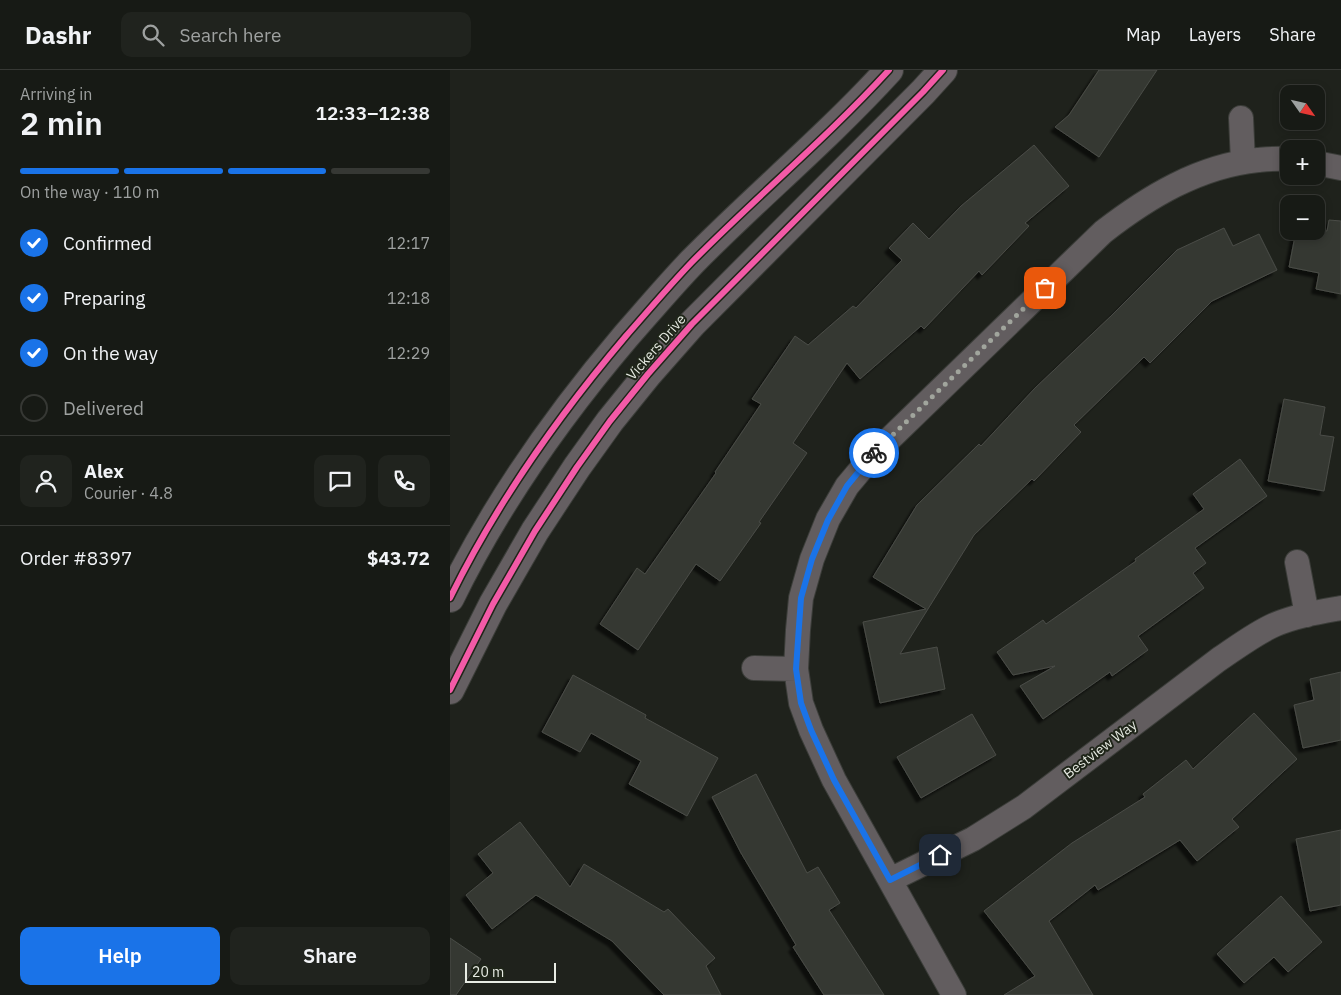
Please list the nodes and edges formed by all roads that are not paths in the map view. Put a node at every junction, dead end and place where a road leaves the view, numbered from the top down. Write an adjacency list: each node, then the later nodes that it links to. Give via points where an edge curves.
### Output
1 (889, 70): 9 (main road, via 690,264 602,365 536,451 494,516)
2 (944, 70): 14 (main road, Vickers Drive, via 692,324 610,421 535,531 492,604)
3 (1241, 118): 5 (street)
4 (1280, 158): 5 (street)
5 (1243, 162): 13 (street, via 1188,179 1158,194 1103,232 873,454 847,486 812,559 801,598)
6 (1325, 165): 7 (street)
7 (1341, 168)
8 (1297, 562): 11 (street)
9 (450, 598)
10 (1341, 608): 11 (street, Bestview Way)
11 (1307, 615): 15 (street, Bestview Way, via 1275,624 1218,660 1024,808 973,839)
12 (754, 668): 13 (street)
13 (796, 669): 15 (street, via 801,703 811,730 834,780)
14 (450, 690)
15 (890, 880): 16 (street)
16 (954, 995)

